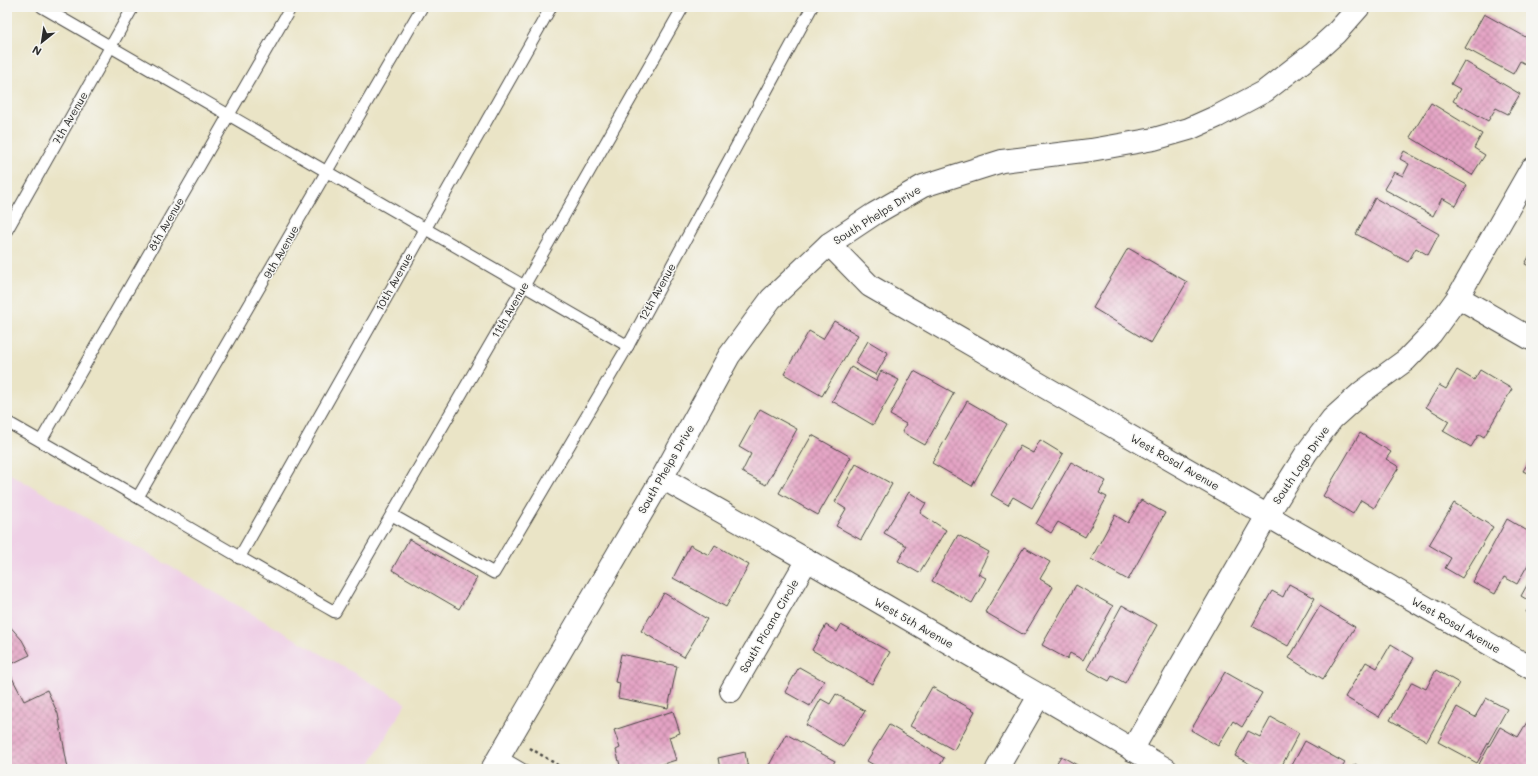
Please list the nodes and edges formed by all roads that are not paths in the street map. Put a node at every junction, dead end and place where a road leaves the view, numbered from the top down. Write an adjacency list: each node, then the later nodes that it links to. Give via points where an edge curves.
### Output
1 (42, 7): 9 (lane)
2 (133, 7): 9 (lane, 7th Avenue)
3 (291, 7): 10 (lane, 8th Avenue)
4 (422, 7): 12 (lane, 9th Avenue)
5 (551, 7): 13 (lane, 10th Avenue)
6 (683, 7): 16 (lane, 11th Avenue)
7 (812, 7): 19 (lane, 12th Avenue)
8 (1359, 7): 15 (street, South Phelps Drive, via 1336,33 1288,74 1265,91 1210,119 1154,139 1002,161 923,186)
9 (111, 47): 10 (lane); 14 (lane, 7th Avenue)
10 (229, 115): 12 (lane); 21 (lane, 8th Avenue)
11 (1531, 169): 17 (street, South Lago Drive)
12 (327, 172): 13 (lane); 23 (lane, 9th Avenue)
13 (425, 229): 16 (lane); 26 (lane, 10th Avenue)
14 (7, 230)
15 (829, 244): 22 (street, South Phelps Drive, via 771,299 729,356); 25 (street, West Rosal Avenue, via 870,286)
16 (524, 286): 19 (lane); 24 (lane, 11th Avenue)
17 (1458, 297): 18 (street); 25 (street, South Lago Drive, via 1431,334 1406,360 1362,392 1332,419 1307,452)
18 (1531, 339)
19 (628, 346): 24 (lane, 12th Avenue, via 494,573)
20 (7, 422): 21 (lane)
21 (41, 441): 23 (lane)
22 (662, 478): 27 (street, West 5th Avenue); 32 (street, South Phelps Drive)
23 (138, 497): 26 (lane)
24 (392, 515): 26 (lane, 11th Avenue, via 335,612)
25 (1267, 516): 28 (street, West Rosal Avenue); 31 (street, South Lago Drive)
26 (239, 558)
27 (807, 560): 29 (street, South Picana Circle); 30 (street, West 5th Avenue)
28 (1531, 668)
29 (731, 691)
30 (1039, 696): 31 (street, West 5th Avenue); 34 (street)
31 (1132, 750): 35 (street, West 5th Avenue)
32 (496, 763): 33 (lane)
33 (522, 769)
34 (997, 769)
35 (1166, 769)

